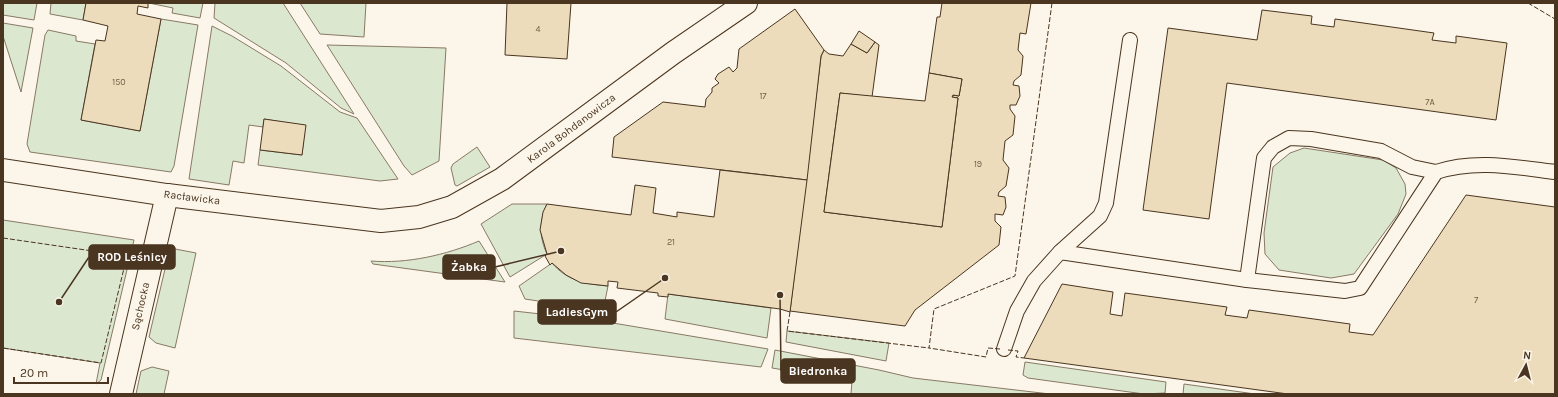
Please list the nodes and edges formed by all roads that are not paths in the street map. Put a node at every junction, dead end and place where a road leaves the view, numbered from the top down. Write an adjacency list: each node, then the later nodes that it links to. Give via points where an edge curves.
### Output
1 (746, 3): 7 (street, Karola Bohdanowicza, via 672,53 502,179 452,207 419,217)
2 (1130, 40): 8 (lane, via 1106,203 1100,216)
3 (3, 170): 6 (street, Racławicka)
4 (1436, 172): 5 (lane, via 1470,164); 9 (lane, via 1360,288 1345,291); 9 (lane, via 1412,167 1381,150 1311,139 1290,138 1273,147 1264,158)
5 (1555, 172)
6 (167, 194): 7 (street, Racławicka); 11 (street, Sąchocka)
7 (380, 221)
8 (1060, 252): 9 (lane); 10 (lane, via 1034,281 1017,311)
9 (1247, 280)
10 (1004, 349)
11 (121, 394)

